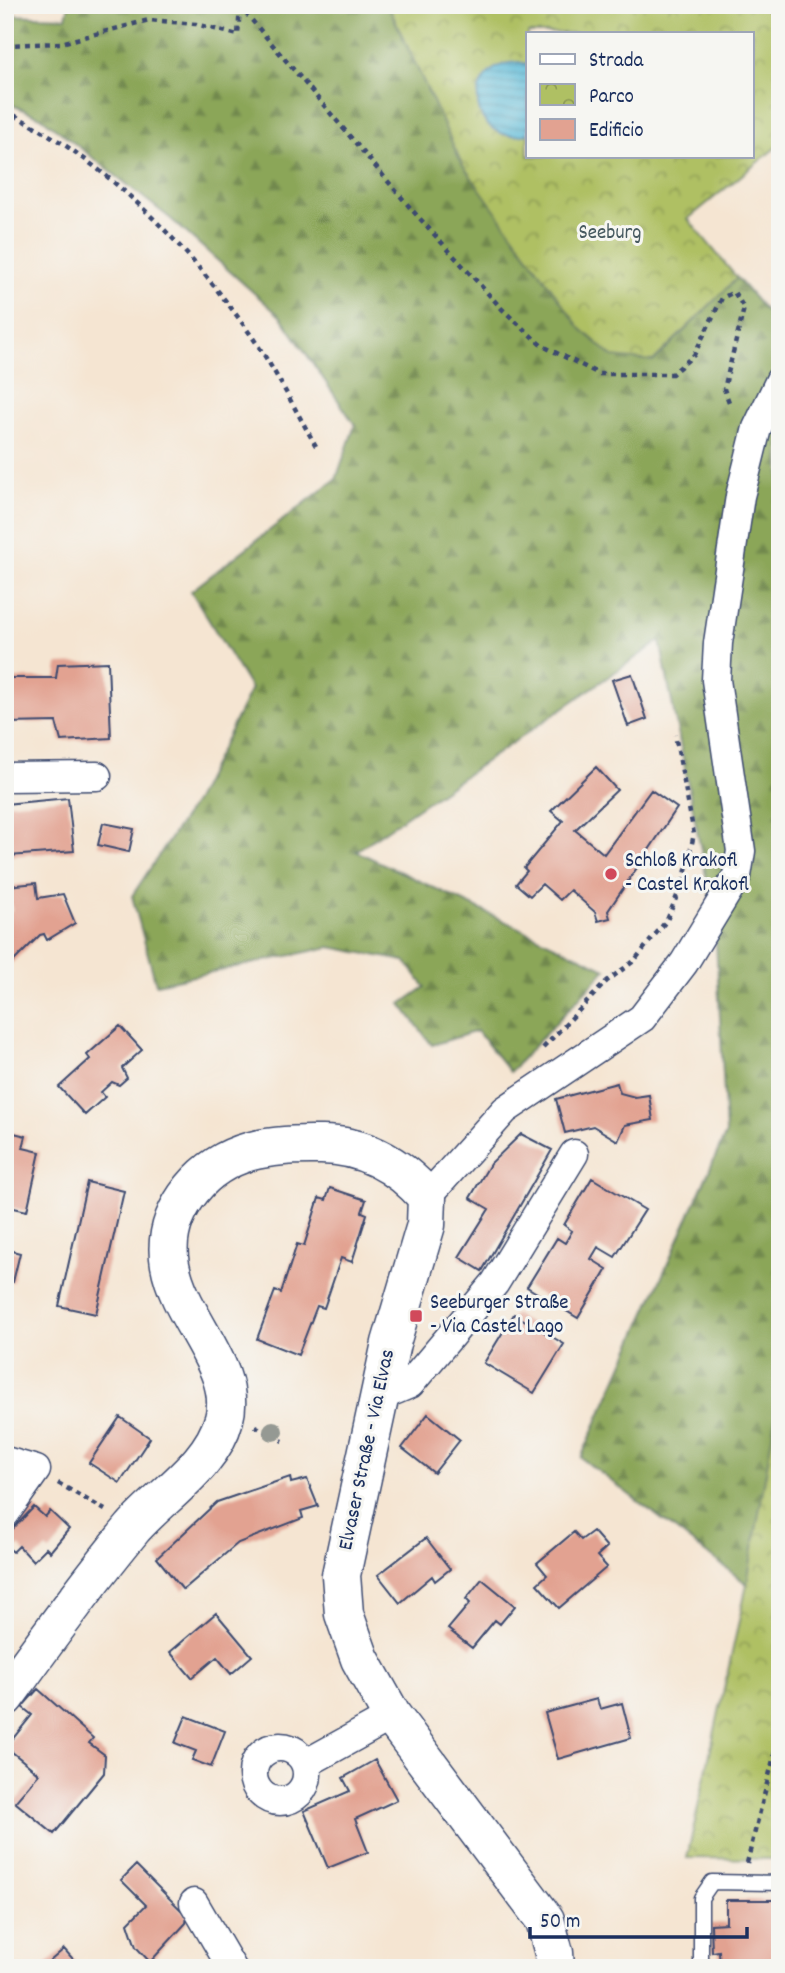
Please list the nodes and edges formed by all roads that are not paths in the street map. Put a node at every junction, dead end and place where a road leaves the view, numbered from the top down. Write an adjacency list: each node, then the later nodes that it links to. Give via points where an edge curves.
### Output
1 (780, 380): 5 (street, via 757,428 740,496 718,643 716,680 741,852 737,876 684,963 642,1018 505,1110)
2 (97, 776): 3 (street)
3 (5, 777)
4 (574, 1154): 6 (street, via 495,1283 410,1384)
5 (427, 1197): 6 (street, Elvaser Straße - Via Elvas, via 426,1225); 9 (street, via 400,1171 373,1154 341,1145 283,1144 240,1153 206,1171 179,1205 167,1242 178,1294 217,1369 226,1397 224,1419 212,1446 135,1527)
6 (379, 1397): 10 (street, Elvaser Straße - Via Elvas, via 341,1575 344,1614 360,1659)
7 (5, 1461): 8 (street, via 36,1470)
8 (5, 1514)
9 (5, 1697)
10 (392, 1716): 11 (street); 15 (street, Elvaser Straße - Via Elvas, via 545,1920)
11 (305, 1764)
12 (780, 1883): 16 (lane, via 712,1882 701,1898)
13 (194, 1903): 14 (street)
14 (232, 1968)
15 (555, 1968)
16 (701, 1968)

